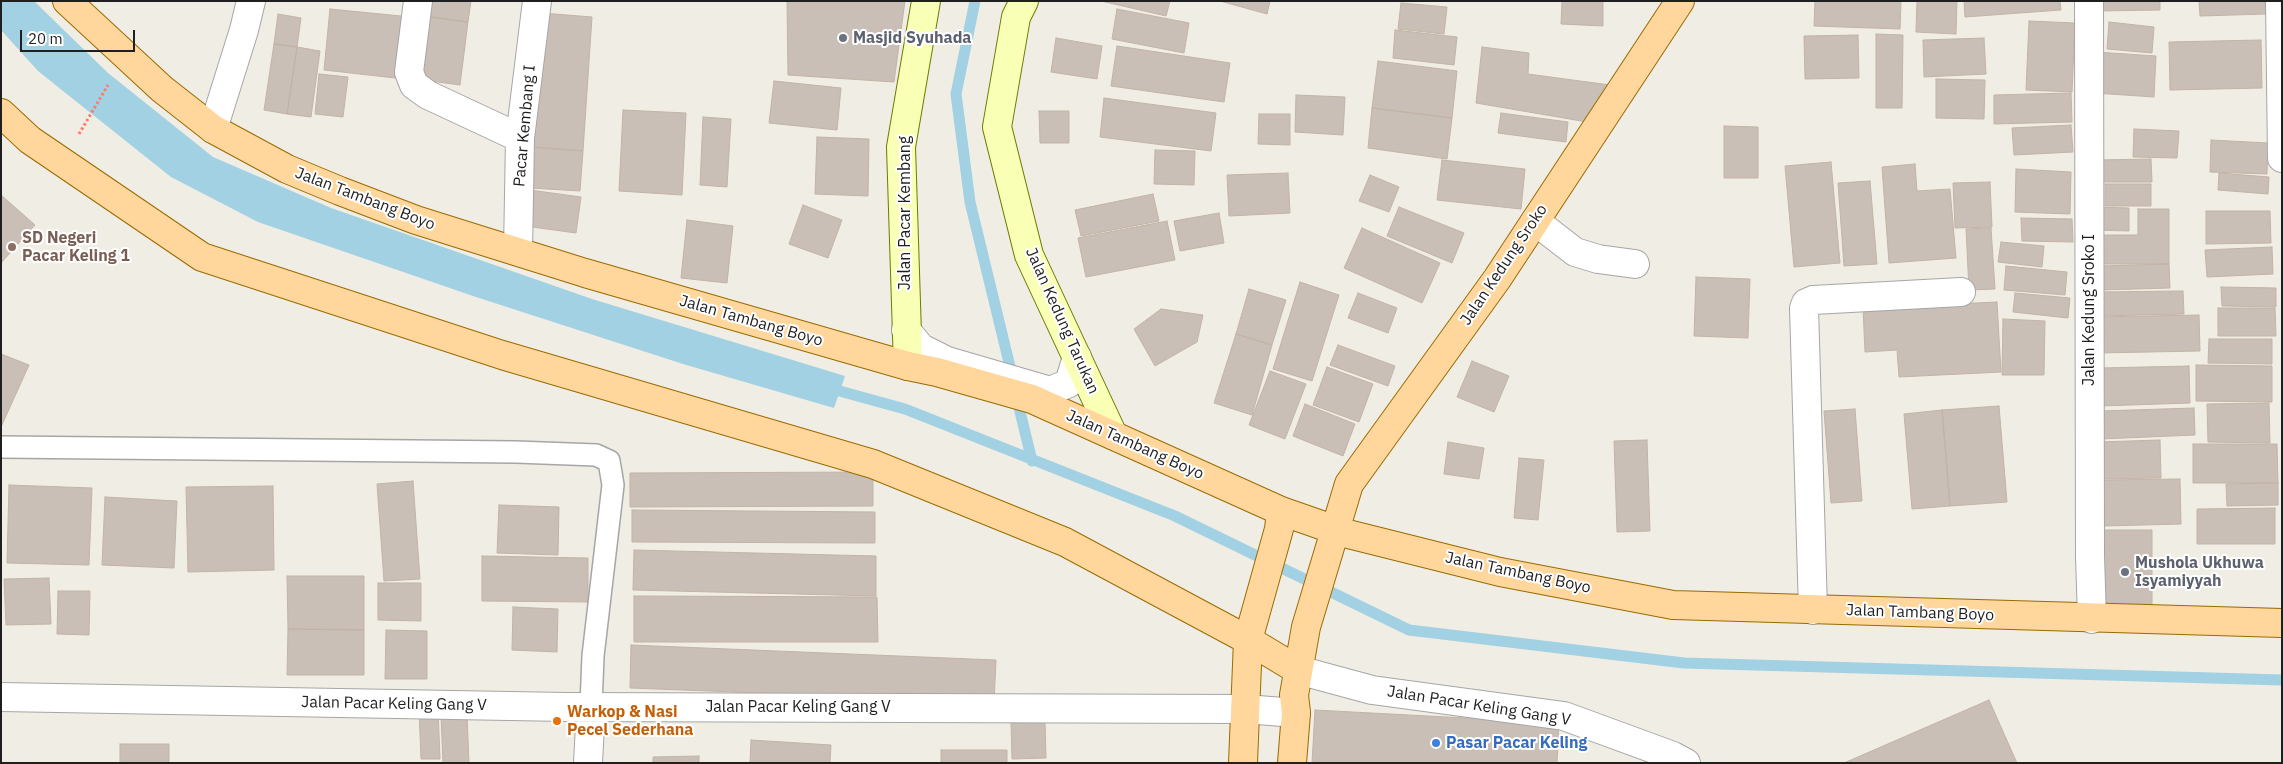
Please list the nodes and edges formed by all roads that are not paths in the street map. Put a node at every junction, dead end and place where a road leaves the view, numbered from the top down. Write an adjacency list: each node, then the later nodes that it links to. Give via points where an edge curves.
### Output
1 (67, 1): 11 (main road, Jalan Tambang Boyo)
2 (251, 1): 11 (street)
3 (418, 1): 12 (street, via 409,72 414,85 428,96)
4 (537, 1): 12 (street, Pacar Kembang I)
5 (926, 1): 18 (main road, Jalan Pacar Kembang, via 901,147)
6 (1024, 1): 19 (main road, Jalan Kedung Tarukan, via 1016,17 997,127 1029,255)
7 (1680, 1): 14 (main road, Jalan Kedung Sroko)
8 (2088, 1): 28 (street, Jalan Kedung Sroko I)
9 (2280, 1): 13 (street)
10 (1, 113): 30 (main road, via 30,140 202,257 502,355 873,464 1065,542)
11 (212, 129): 15 (main road, Jalan Tambang Boyo, via 288,169 340,191 416,220)
12 (520, 138): 15 (street, Pacar Kembang I)
13 (2282, 158)
14 (1535, 221): 16 (street, via 1575,252); 26 (main road, Jalan Kedung Sroko, via 1349,484)
15 (518, 251): 20 (main road, Jalan Tambang Boyo)
16 (1635, 264)
17 (1962, 292): 27 (street, via 1806,302)
18 (906, 330): 20 (main road, Jalan Pacar Kembang); 21 (street)
19 (1077, 357): 22 (street, via 1069,383 1050,391); 23 (main road, Jalan Kedung Tarukan)
20 (908, 366): 21 (main road, Jalan Tambang Boyo)
21 (942, 366): 22 (main road, Jalan Tambang Boyo)
22 (1032, 391): 23 (main road, Jalan Tambang Boyo)
23 (1113, 435): 25 (main road, Jalan Tambang Boyo)
24 (1, 447): 33 (lane, via 596,455 609,461 613,485 593,656)
25 (1280, 520): 26 (main road, Jalan Tambang Boyo); 30 (main road)
26 (1333, 536): 27 (main road, Jalan Tambang Boyo, via 1500,572 1673,604); 31 (main road, Jalan Kedung Sroko, via 1308,620)
27 (1813, 610): 28 (main road, Jalan Tambang Boyo)
28 (2092, 619): 29 (main road, Jalan Tambang Boyo)
29 (2282, 623)
30 (1248, 640): 31 (main road); 34 (main road)
31 (1298, 670): 35 (main road, Jalan Kedung Sroko, via 1294,695); 39 (street, Jalan Pacar Keling Gang V, via 1372,690 1564,716)
32 (1, 697): 33 (street, Jalan Pacar Keling Gang V)
33 (591, 706): 34 (street, Jalan Pacar Keling Gang V); 36 (street)
34 (1245, 710): 35 (street, Jalan Pacar Keling Gang V); 37 (main road)
35 (1296, 713): 38 (main road, Jalan Kedung Sroko)
36 (588, 763)
37 (1243, 763)
38 (1292, 763)
39 (1686, 763)

